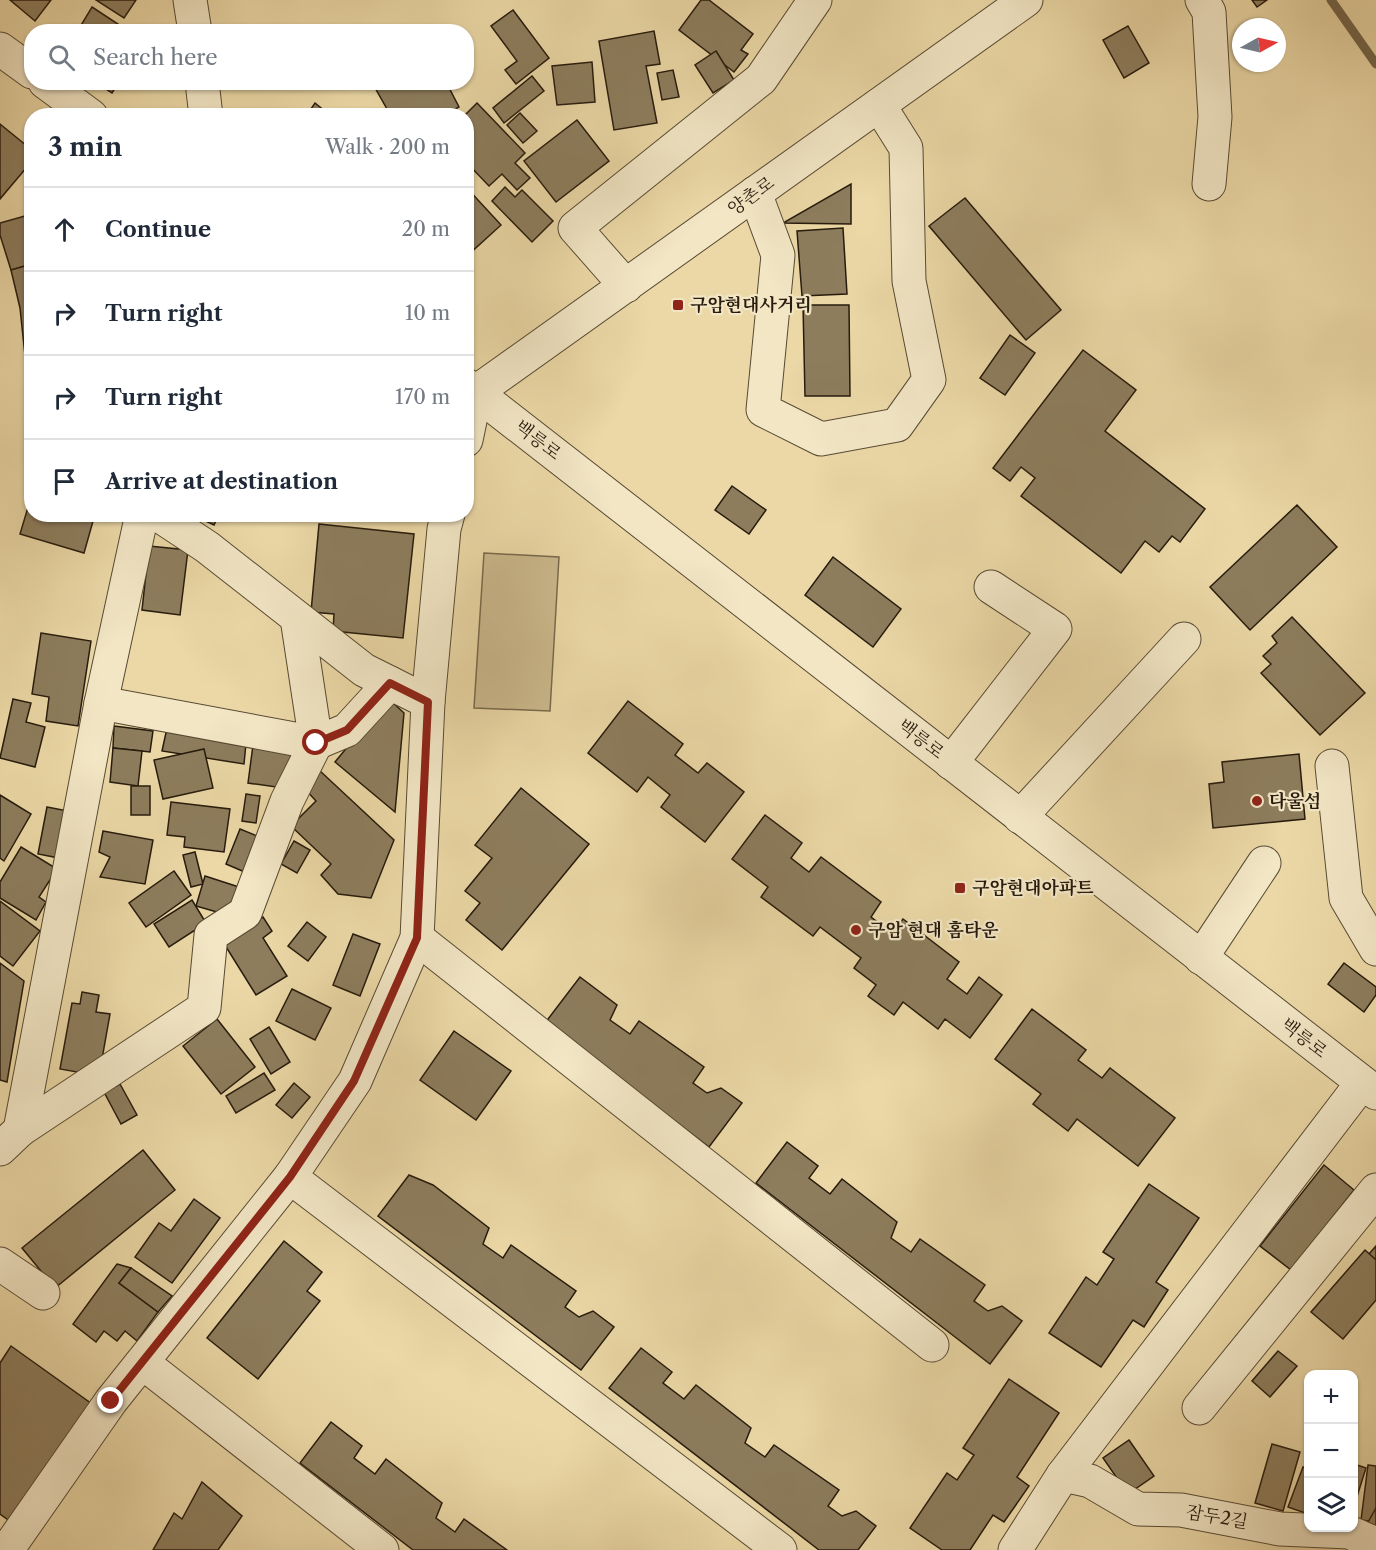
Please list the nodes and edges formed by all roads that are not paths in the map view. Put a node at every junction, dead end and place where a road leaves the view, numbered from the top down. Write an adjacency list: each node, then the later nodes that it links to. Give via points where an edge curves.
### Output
1 (190, 0): 5 (street)
2 (815, 0): 15 (street, via 761,79 575,228)
3 (1026, 0): 10 (street, 양촌로)
4 (1202, 0): 13 (street, via 1209,12 1215,117)
5 (194, 24)
6 (0, 49): 7 (street)
7 (24, 66)
8 (56, 90): 11 (street)
9 (203, 90): 12 (street)
10 (879, 105): 14 (street, 양촌로); 14 (street, via 906,148 909,281 929,380 897,425 821,439 763,410 778,255)
11 (80, 108)
12 (205, 108)
13 (1209, 184)
14 (755, 193): 15 (street, 양촌로)
15 (626, 286): 16 (street, 양촌로)
16 (474, 387)
17 (474, 391): 28 (street, 백릉로)
18 (140, 522): 26 (street)
19 (169, 522): 22 (street)
20 (446, 522): 25 (street)
21 (991, 587): 28 (street, via 1055,629)
22 (297, 618): 24 (street, via 364,670); 27 (street)
23 (1184, 639): 30 (street)
24 (390, 683): 25 (street); 27 (street, via 347,730)
25 (428, 702): 32 (street)
26 (101, 703): 27 (street); 36 (street)
27 (316, 743): 36 (street, via 287,801 245,913 211,935 204,1008)
28 (951, 763): 30 (street, 백릉로)
29 (1332, 766): 33 (street, via 1346,898)
30 (1020, 817): 34 (street, 백릉로)
31 (1264, 863): 34 (street)
32 (417, 938): 37 (street, via 354,1081); 41 (street)
33 (1376, 949)
34 (1201, 958): 35 (street, 백릉로)
35 (1369, 1088): 44 (street)
36 (10, 1140)
37 (290, 1177): 42 (street); 49 (street)
38 (1376, 1190): 43 (street)
39 (0, 1264): 40 (street)
40 (43, 1293)
41 (932, 1345)
42 (143, 1363): 47 (street, via 111,1401); 48 (street)
43 (1199, 1408)
44 (1063, 1475): 45 (street, 잠두2길, via 1090,1481 1138,1509 1181,1510 1280,1528); 50 (street)
45 (1302, 1540): 46 (street, 잠두2길, via 1349,1532)
46 (1376, 1544)
47 (7, 1550)
48 (382, 1550)
49 (780, 1550)
50 (1015, 1550)

